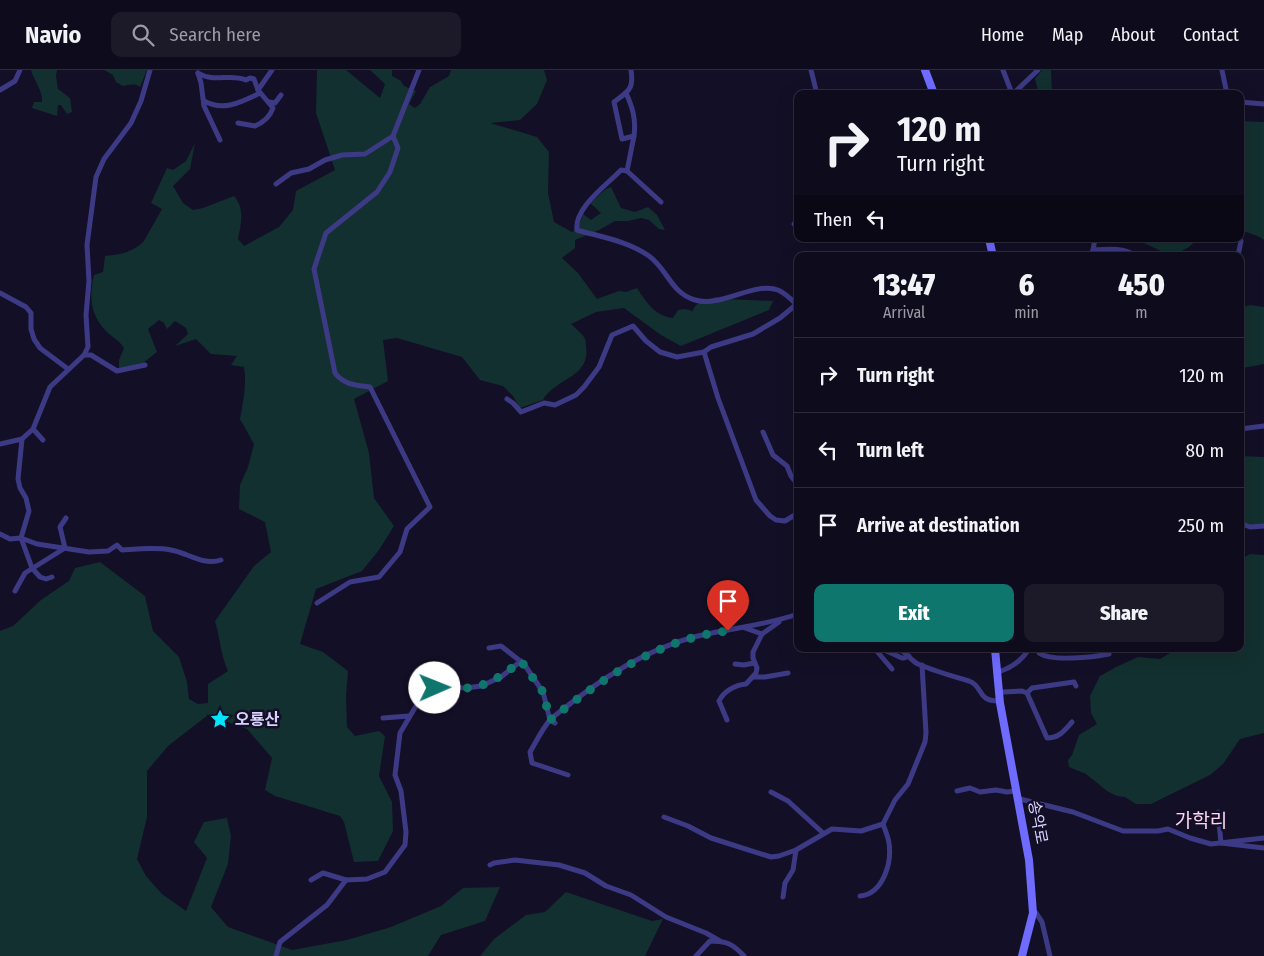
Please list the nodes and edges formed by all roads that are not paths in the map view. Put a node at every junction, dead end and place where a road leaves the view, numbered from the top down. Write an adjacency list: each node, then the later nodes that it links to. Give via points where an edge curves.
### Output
1 (20, 70): 14 (street, via 15,81)
2 (150, 70): 41 (street, via 131,123 104,159 96,178 87,245 88,347)
3 (241, 70): 13 (street)
4 (272, 70): 20 (street)
5 (419, 70): 28 (street)
6 (630, 70): 21 (street, via 632,81)
7 (811, 70): 15 (street)
8 (924, 70): 16 (main road)
9 (1003, 70): 17 (street)
10 (1038, 70): 18 (street)
11 (1222, 70): 19 (street)
12 (198, 71): 13 (street, via 213,79); 23 (street)
13 (237, 76): 20 (street, via 254,79)
14 (0, 90)
15 (816, 90)
16 (932, 90)
17 (1012, 90)
18 (1017, 90)
19 (1226, 90)
20 (259, 92): 23 (street, via 240,103 220,107); 24 (street)
21 (626, 93): 29 (street, via 634,110); 29 (street, via 614,102 622,139)
22 (281, 95): 24 (street, via 275,103)
23 (204, 101): 30 (street)
24 (269, 102): 27 (street, via 272,112 262,123 255,126)
25 (1244, 102): 26 (street)
26 (1264, 104)
27 (238, 123)
28 (393, 136): 32 (street, via 365,154 325,160 309,169 291,173); 64 (street, via 398,148 390,172 378,192 326,233 314,269 335,373 347,384 370,387 430,507 407,529 400,552 380,577 350,582)
29 (634, 136): 31 (street)
30 (220, 140)
31 (627, 170): 33 (street); 38 (street, via 621,170 582,210 576,230 635,247 665,272 675,290 694,300 720,300 754,290 775,289)
32 (276, 184)
33 (661, 202)
34 (1094, 242): 35 (street)
35 (1093, 250): 36 (street)
36 (1130, 252)
37 (0, 293): 43 (street, via 26,307 31,313 31,329 36,343)
38 (794, 301)
39 (794, 306): 40 (street, via 752,334)
40 (704, 352): 44 (street, via 676,357 660,352 633,326 612,335 599,367 576,395 555,406 544,403 521,412); 53 (street, via 756,500 776,520 785,521)
41 (84, 355): 42 (street, via 91,355 117,371); 43 (street)
42 (145, 365)
43 (68, 369): 47 (street, via 50,387)
44 (507, 399)
45 (1264, 426): 46 (street)
46 (1244, 428)
47 (33, 429): 49 (street); 50 (street)
48 (763, 432): 52 (street, via 773,455 787,466)
49 (22, 439): 51 (street); 58 (street, via 18,480 29,511)
50 (43, 440)
51 (0, 444)
52 (794, 480)
53 (794, 515)
54 (66, 518): 59 (street, via 60,527)
55 (1244, 525): 56 (street)
56 (1264, 526)
57 (0, 534): 58 (street, via 10,539)
58 (21, 538): 59 (street); 61 (street)
59 (65, 548): 60 (street, via 101,552 108,552 117,545 122,550 169,549 206,561); 61 (street)
60 (221, 560)
61 (32, 568): 62 (street, via 40,577); 63 (street, via 19,581)
62 (52, 577)
63 (16, 590)
64 (317, 603)
65 (794, 615): 66 (street)
66 (784, 619): 67 (street); 68 (street)
67 (745, 628): 68 (street); 93 (street, via 712,632 668,646 628,664 588,690)
68 (762, 634): 80 (street, via 753,652)
69 (489, 648): 79 (street, via 501,646)
70 (881, 652): 83 (street)
71 (887, 652): 78 (street, via 902,658)
72 (904, 652): 78 (street)
73 (997, 652): 89 (main road)
74 (998, 652): 84 (main road, 송악로)
75 (1028, 652): 84 (street, via 1011,667)
76 (1039, 652): 77 (street, via 1060,658 1090,658 1109,654)
77 (1107, 652)
78 (909, 656): 82 (street)
79 (521, 661): 90 (street, via 501,677 481,686 435,688 419,701); 93 (street, via 543,692)
80 (754, 663): 81 (street); 86 (street, via 757,668)
81 (735, 664)
82 (922, 665): 89 (street, via 969,682 981,696 993,701); 102 (street, via 925,742 908,784 895,800)
83 (892, 669)
84 (1001, 671): 89 (main road, 송악로)
85 (788, 674): 86 (street)
86 (752, 676): 92 (street, via 746,684 738,685 721,696 719,701)
87 (1076, 686): 88 (street, via 1074,682 1032,688)
88 (1027, 693): 89 (street, via 1022,691); 94 (street, via 1047,738 1060,736)
89 (1001, 696): 97 (main road); 99 (main road, 송악로)
90 (409, 716): 91 (street); 110 (street, via 400,733 395,775 401,791 405,845 385,872 367,879)
91 (382, 718)
92 (726, 720)
93 (552, 722): 95 (street, via 530,752 532,763)
94 (1072, 722)
95 (568, 776)
96 (957, 791): 97 (street, 송악로, via 970,788 980,792)
97 (1015, 791): 118 (main road, via 1029,860 1033,913)
98 (771, 792): 103 (street, via 788,801)
99 (1020, 799): 105 (street, via 1073,812 1123,832 1168,829 1210,844); 113 (main road, 송악로, via 1032,859)
100 (1218, 812): 105 (street)
101 (664, 816): 107 (street, via 711,838 763,856 779,856)
102 (883, 824): 103 (street, via 861,831 832,829); 111 (street, via 889,843 888,864 872,893)
103 (823, 833): 107 (street)
104 (1264, 838): 105 (street)
105 (1221, 843): 106 (street)
106 (1264, 848)
107 (796, 850): 112 (street)
108 (490, 865): 114 (street, via 515,860 559,865 585,873 606,886 632,895 666,917)
109 (311, 880): 110 (street, via 323,873)
110 (346, 880): 115 (street, via 327,906 280,942)
111 (860, 896)
112 (783, 897)
113 (1036, 913): 118 (main road, 송악로); 119 (street, via 1042,922)
114 (720, 941): 116 (street, via 710,941); 117 (street, via 736,946)
115 (276, 956)
116 (696, 956)
117 (744, 956)
118 (1024, 956)
119 (1050, 956)

